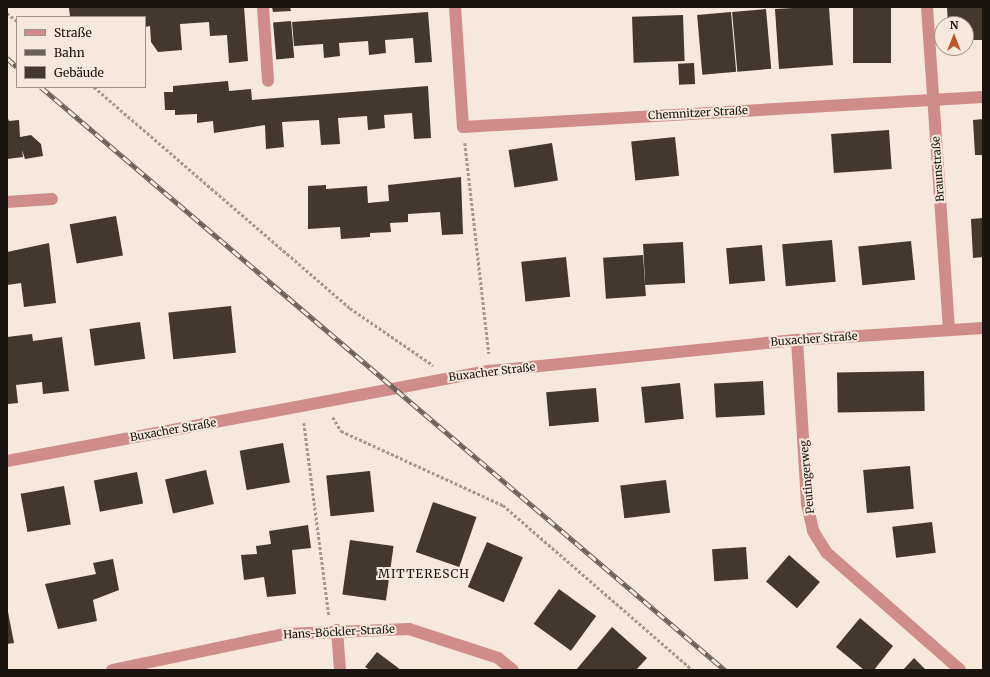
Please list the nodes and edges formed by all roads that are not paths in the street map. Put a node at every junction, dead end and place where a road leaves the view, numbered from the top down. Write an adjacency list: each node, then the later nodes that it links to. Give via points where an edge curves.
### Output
1 (263, 7): 4 (street)
2 (455, 7): 6 (street, Chemnitzer Straße, via 463,127)
3 (927, 7): 6 (street, Braunstraße)
4 (268, 81)
5 (983, 96): 6 (street, Chemnitzer Straße)
6 (934, 100): 10 (street, Braunstraße)
7 (52, 199): 8 (street)
8 (7, 202)
9 (983, 328): 10 (street, Buxacher Straße)
10 (949, 330): 11 (street, Buxacher Straße)
11 (797, 340): 12 (street, Buxacher Straße, via 490,371); 17 (street, Peutingerweg, via 807,504 813,531 827,552)
12 (7, 461)
13 (334, 630): 14 (street, Hans-Böckler-Straße, via 285,634); 15 (street); 16 (street, Hans-Böckler-Straße, via 409,629 498,658)
14 (118, 669)
15 (340, 670)
16 (513, 670)
17 (960, 670)

